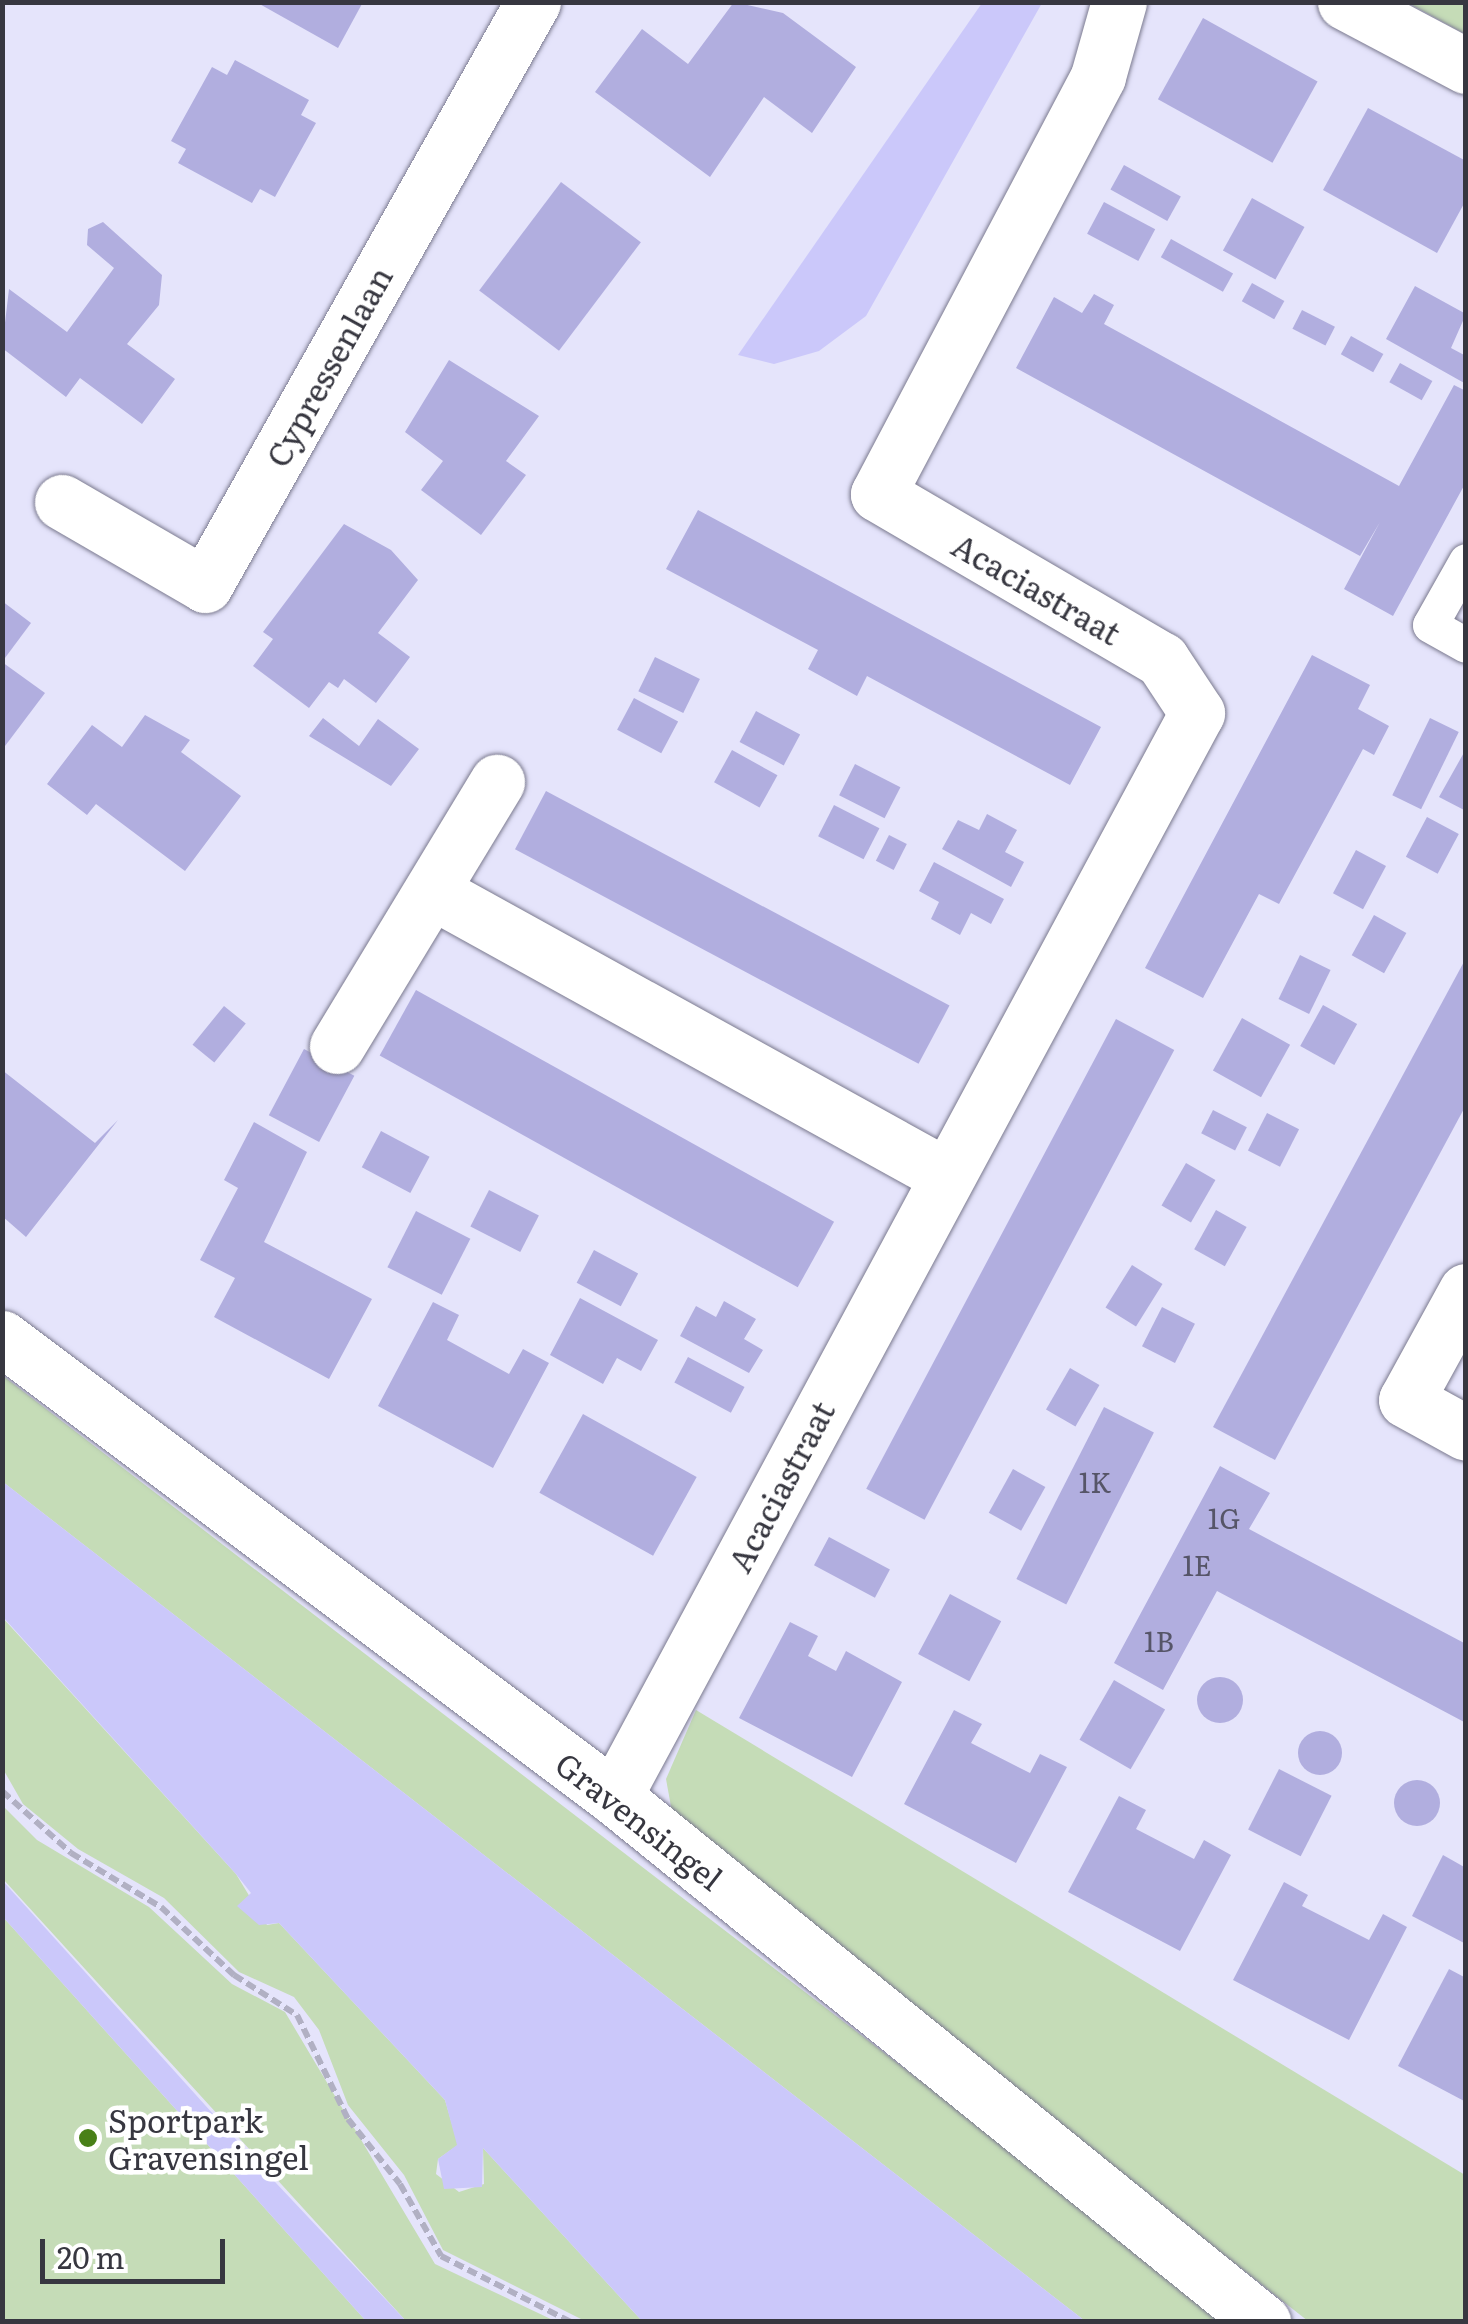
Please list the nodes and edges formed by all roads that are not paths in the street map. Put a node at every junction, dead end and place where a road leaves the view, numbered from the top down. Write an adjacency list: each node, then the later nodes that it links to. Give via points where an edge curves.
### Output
1 (532, 2): 5 (street, Cypressenlaan, via 205,585)
2 (1118, 2): 11 (street, Acaciastraat, via 1098,76 878,494 1162,660 1197,713)
3 (1345, 2): 4 (street)
4 (1466, 66)
5 (62, 502)
6 (1466, 561): 7 (lane, via 1430,625)
7 (1466, 645)
8 (497, 782): 9 (street)
9 (435, 892): 10 (street); 11 (street)
10 (337, 1046)
11 (945, 1175): 15 (street, Acaciastraat)
12 (1466, 1291): 14 (street, via 1406,1400)
13 (2, 1338): 15 (street, Gravensingel)
14 (1466, 1434)
15 (614, 1797): 16 (street, Gravensingel)
16 (1263, 2322)

